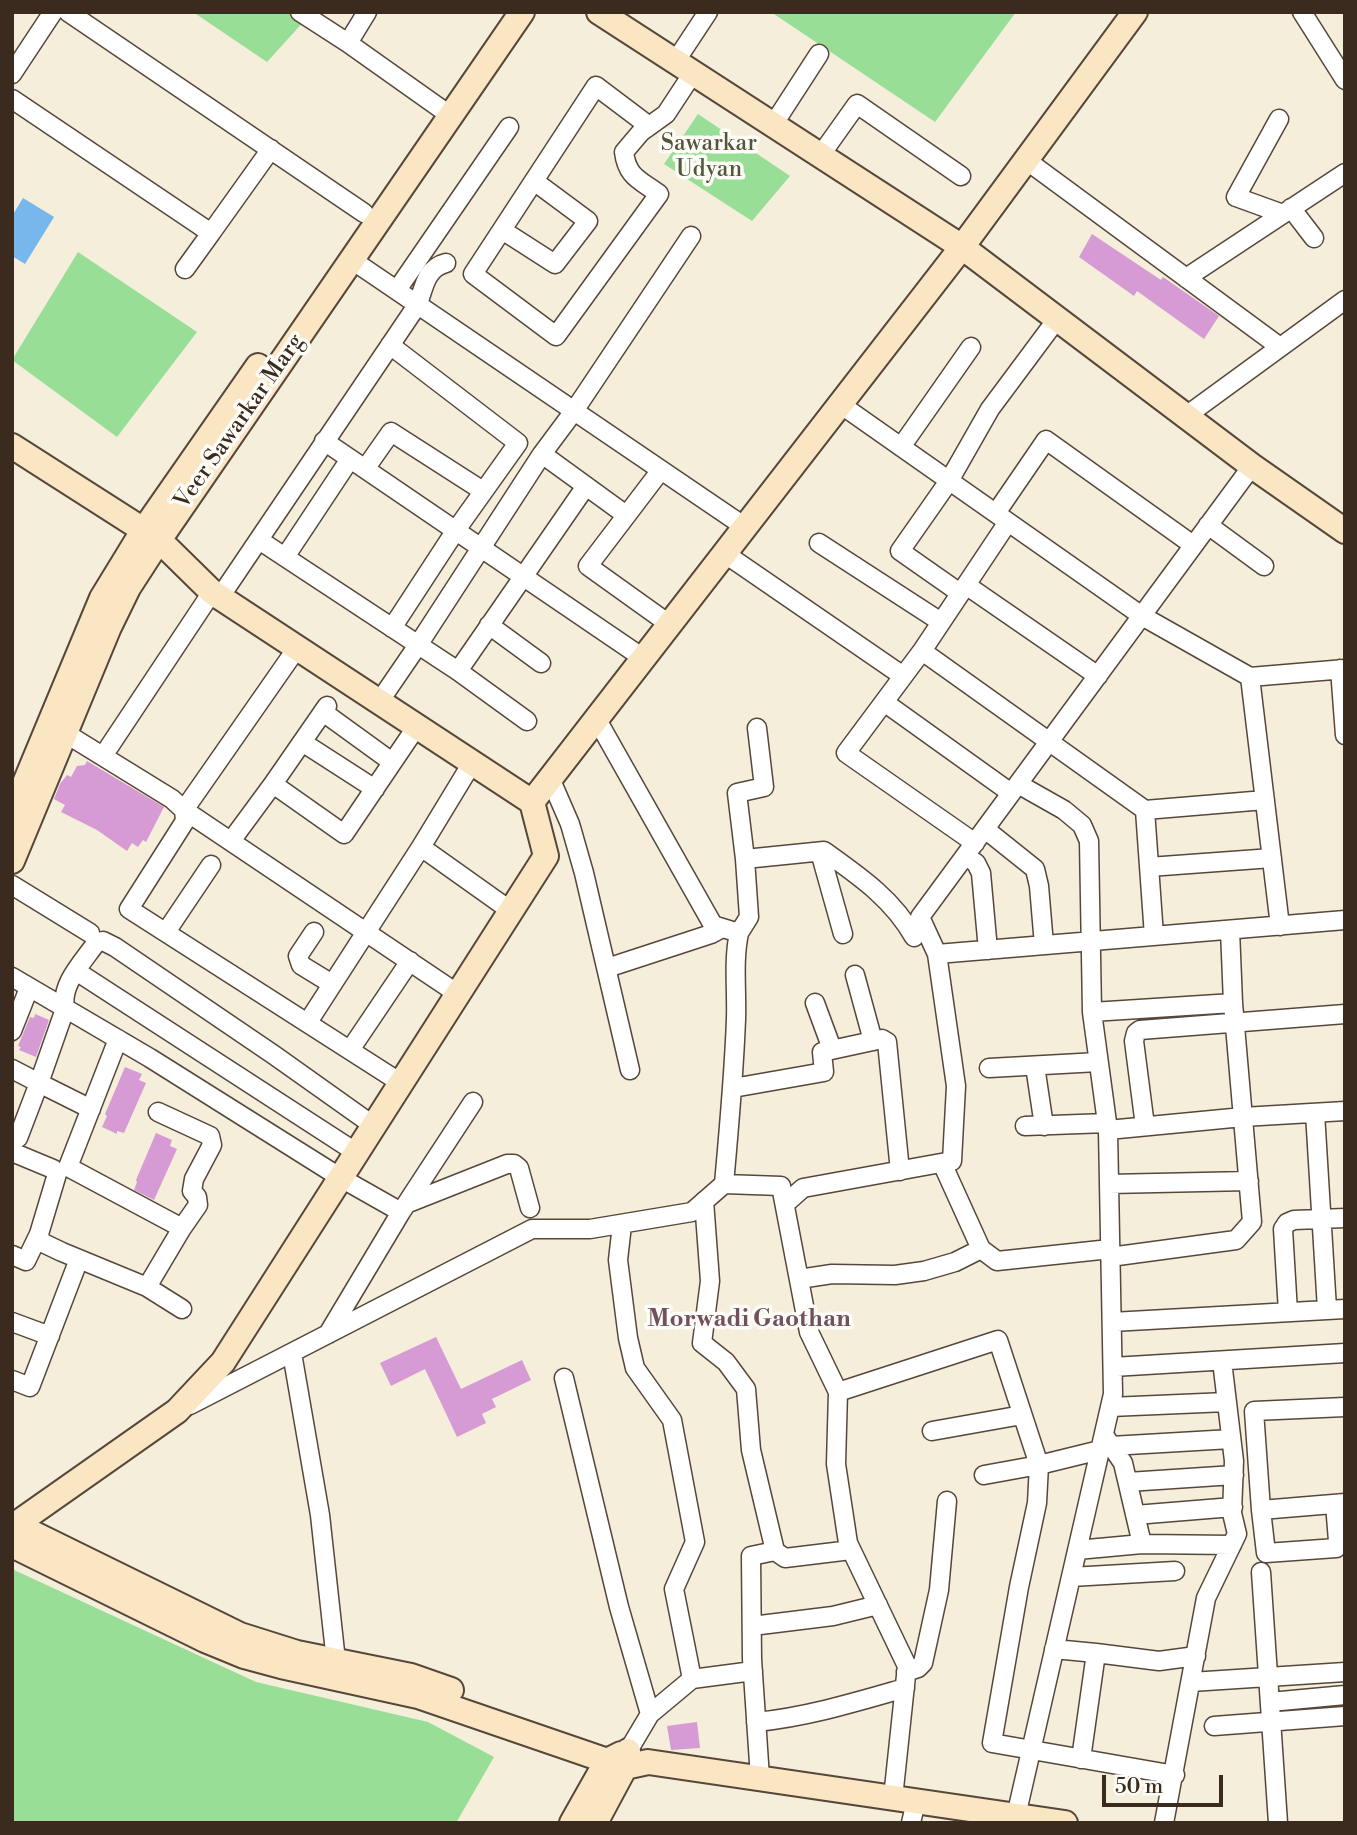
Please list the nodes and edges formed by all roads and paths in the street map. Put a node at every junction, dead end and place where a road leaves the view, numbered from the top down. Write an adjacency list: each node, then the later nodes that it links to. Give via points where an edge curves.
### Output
1 (54, 12): 14 (street)
2 (68, 12): 22 (street)
3 (300, 12): 11 (street)
4 (367, 12): 11 (street)
5 (503, 12): 17 (street, Veer Sawarkar Marg)
6 (522, 12): 17 (street, Veer Sawarkar Marg)
7 (600, 12): 13 (street)
8 (708, 12): 13 (street)
9 (1135, 12): 24 (street)
10 (1302, 12): 15 (street)
11 (348, 43): 17 (street)
12 (819, 54): 19 (street)
13 (684, 68): 19 (street); 20 (street, via 666,114)
14 (12, 74)
15 (1345, 80)
16 (12, 99): 31 (street)
17 (445, 112): 29 (street, Veer Sawarkar Marg); 35 (street, Veer Sawarkar Marg)
18 (1279, 119): 28 (street, via 1236,197)
19 (773, 125): 23 (street)
20 (649, 126): 27 (street, via 596,86); 30 (street, via 624,152 626,168 659,194 556,336 473,274)
21 (509, 127): 39 (street)
22 (271, 149): 29 (street); 31 (street)
23 (820, 156): 26 (street, via 857,104); 34 (street)
24 (1026, 160): 34 (street); 38 (street)
25 (1345, 173): 28 (street)
26 (961, 176)
27 (534, 181): 30 (street); 30 (street, via 588,220 555,264)
28 (1287, 211): 33 (street); 38 (street)
29 (364, 213): 65 (street, Veer Sawarkar Marg)
30 (502, 230)
31 (211, 233): 37 (street)
32 (691, 236): 47 (street)
33 (1314, 238)
34 (962, 247): 42 (street); 46 (street)
35 (352, 260): 39 (street); 65 (street, Veer Sawarkar Marg)
36 (446, 263): 41 (street, via 430,271)
37 (185, 269)
38 (1186, 278): 45 (street)
39 (397, 290): 41 (street)
40 (1345, 300): 45 (street)
41 (418, 304): 43 (street); 47 (street)
42 (1057, 319): 48 (street); 56 (street, via 990,409)
43 (390, 345): 49 (street); 58 (street, via 518,443)
44 (971, 347): 51 (street)
45 (1280, 347): 48 (street)
46 (840, 404): 51 (street); 62 (street)
47 (574, 411): 52 (street); 55 (street)
48 (1186, 416): 54 (street)
49 (324, 441): 53 (street); 66 (street)
50 (12, 446): 65 (street)
51 (901, 447): 56 (street)
52 (542, 454): 57 (street); 69 (street)
53 (358, 464): 58 (street, via 391,432); 64 (street); 71 (street)
54 (1252, 466): 61 (street); 63 (street)
55 (661, 470): 59 (street); 62 (street)
56 (949, 481): 60 (street); 74 (street, via 900,551)
57 (586, 486): 59 (street); 73 (street)
58 (483, 491): 64 (street)
59 (626, 516): 78 (street, via 588,566)
60 (1002, 518): 68 (street, via 1046,440); 74 (street); 76 (street)
61 (1208, 525): 68 (street); 72 (street)
62 (745, 527): 70 (street)
63 (1342, 527)
64 (456, 530): 69 (street); 80 (street)
65 (151, 535): 75 (street); 97 (street, Veer Sawarkar Marg); 112 (street, Veer Sawarkar Marg, via 95,613)
66 (259, 540): 71 (street); 75 (street)
67 (819, 543): 77 (street)
68 (1193, 545): 76 (street)
69 (482, 548): 73 (street); 81 (street)
70 (724, 553): 78 (street); 88 (street)
71 (285, 557): 80 (street)
72 (1264, 566)
73 (524, 576): 79 (street); 84 (street)
74 (963, 589): 77 (street); 89 (street)
75 (216, 595): 82 (street); 101 (street)
76 (1142, 615): 89 (street); 90 (street)
77 (941, 622): 83 (street)
78 (669, 624): 84 (street)
79 (489, 625): 85 (street); 87 (street)
80 (392, 628): 81 (street)
81 (418, 645): 87 (street); 91 (street)
82 (297, 648): 91 (street); 110 (street)
83 (922, 651): 88 (street); 99 (street)
84 (643, 657): 93 (street)
85 (541, 663)
86 (1342, 669): 90 (street); 98 (street)
87 (458, 671): 94 (street)
88 (903, 676): 92 (street)
89 (1098, 676): 99 (street)
90 (1250, 677): 108 (street)
91 (379, 702): 95 (street)
92 (884, 702): 106 (street); 114 (street, via 846,753)
93 (596, 718): 104 (street); 126 (street, via 713,925)
94 (527, 721)
95 (416, 726): 102 (street); 103 (street)
96 (757, 728): 118 (street, via 764,786 737,793)
97 (65, 733): 101 (street); 119 (street, Veer Sawarkar Marg)
98 (1345, 735)
99 (1049, 741): 106 (street); 111 (street)
100 (302, 742): 102 (street, via 325,709); 105 (street); 107 (street)
101 (103, 756): 110 (street)
102 (392, 762): 107 (street)
103 (472, 763): 109 (street); 115 (street)
104 (550, 778): 109 (street); 140 (street, via 570,824)
105 (273, 784): 107 (street, via 344,834); 113 (street)
106 (1015, 788): 114 (street); 135 (street, via 1064,810 1082,825 1089,841)
107 (374, 789)
108 (1265, 800): 111 (street); 117 (street)
109 (532, 802): 123 (street, via 546,856)
110 (184, 810): 113 (street); 129 (street, via 185,821 130,909)
111 (1145, 810): 121 (street)
112 (12, 814)
113 (231, 841): 128 (street)
114 (975, 843): 136 (street, via 1035,869); 137 (street); 138 (street, via 920,917)
115 (421, 847): 123 (street); 128 (street)
116 (820, 852): 118 (street); 132 (street); 134 (street, via 863,878 891,903)
117 (1272, 858): 121 (street); 125 (street)
118 (745, 859): 126 (street, via 749,917)
119 (12, 861)
120 (211, 865): 129 (street)
121 (1149, 867): 133 (street)
122 (12, 885): 131 (street)
123 (511, 911): 146 (street)
124 (1345, 920): 125 (street)
125 (1280, 926): 127 (street)
126 (730, 930): 140 (street); 166 (street, via 736,947 737,994)
127 (1230, 930): 133 (street); 148 (street)
128 (365, 931): 139 (street); 144 (street)
129 (166, 932): 152 (street)
130 (314, 932): 144 (street, via 298,960)
131 (90, 933)
132 (843, 933)
133 (1154, 936): 135 (street)
134 (914, 937)
135 (1089, 941): 136 (street); 150 (street)
136 (1044, 945): 137 (street)
137 (988, 950): 138 (street)
138 (937, 954): 180 (street, via 956,1086 952,1161)
139 (410, 961): 146 (street); 158 (street)
140 (607, 968): 163 (street)
141 (76, 971): 149 (street, via 63,998); 174 (street, via 96,943 115,947); 179 (street)
142 (855, 975): 156 (street)
143 (12, 977): 145 (street)
144 (332, 984): 152 (street)
145 (29, 988): 149 (street); 154 (street)
146 (458, 994): 165 (street)
147 (815, 1003): 157 (street)
148 (1233, 1003): 150 (street); 153 (street)
149 (65, 1009): 155 (street); 164 (street)
150 (1092, 1012): 159 (street)
151 (1345, 1014): 153 (street)
152 (308, 1022): 158 (street)
153 (1235, 1023): 172 (street); 177 (street, via 1136,1033)
154 (12, 1031)
155 (118, 1040): 168 (street); 182 (street)
156 (873, 1041): 157 (street); 181 (street, via 887,1042)
157 (832, 1049): 166 (street, via 822,1052 824,1072)
158 (351, 1050): 165 (street)
159 (1098, 1062): 160 (street); 176 (street)
160 (1035, 1066): 161 (street); 173 (street)
161 (989, 1068)
162 (12, 1069): 164 (street)
163 (630, 1070)
164 (39, 1083): 168 (street); 178 (street)
165 (401, 1083): 174 (street)
166 (733, 1088): 184 (street)
167 (473, 1102): 188 (street)
168 (91, 1109): 193 (street, via 68,1167)
169 (1345, 1111): 171 (street)
170 (158, 1112): 193 (street, via 212,1140 194,1179 192,1191 198,1205)
171 (1315, 1113): 172 (street); 191 (street)
172 (1243, 1117): 177 (street); 183 (street)
173 (1044, 1125): 175 (street); 176 (street)
174 (374, 1126): 179 (street)
175 (1025, 1126)
176 (1107, 1126): 177 (street); 185 (street)
177 (1145, 1126)
178 (15, 1145): 194 (street, via 57,1174)
179 (357, 1153): 182 (street)
180 (942, 1163): 181 (street); 195 (street)
181 (900, 1171): 187 (street, via 803,1188)
182 (341, 1178): 188 (street); 218 (street, via 223,1362)
183 (1249, 1181): 185 (street); 196 (street, via 1252,1222 1236,1240)
184 (724, 1184): 186 (street); 187 (street, via 781,1185)
185 (1109, 1184): 196 (street)
186 (704, 1201): 192 (street, via 692,1212); 237 (street, via 710,1281 702,1343 726,1363 746,1389 751,1450)
187 (785, 1204): 199 (street)
188 (404, 1208): 189 (street, via 507,1164 519,1168); 206 (street)
189 (530, 1208)
190 (1345, 1218): 191 (street)
191 (1321, 1219): 202 (street); 203 (street, via 1294,1220 1283,1229)
192 (622, 1224): 206 (street, via 531,1230); 250 (street, via 618,1260 628,1338 635,1368 673,1420 695,1542 674,1589)
193 (182, 1228): 200 (street)
194 (39, 1234): 197 (street, via 26,1261); 198 (street, via 41,1242)
195 (981, 1249): 196 (street, via 997,1261); 199 (street, via 925,1271)
196 (1110, 1253): 205 (street)
197 (12, 1255)
198 (79, 1259): 200 (street); 207 (street)
199 (799, 1279): 214 (street, via 809,1332)
200 (147, 1287): 201 (street)
201 (182, 1309)
202 (1336, 1309): 203 (street)
203 (1289, 1312): 205 (street)
204 (12, 1322): 207 (street)
205 (1112, 1322): 211 (street)
206 (328, 1334): 208 (street)
207 (50, 1336): 213 (street, via 30,1387)
208 (292, 1353): 218 (street); 246 (street, via 320,1515)
209 (1345, 1353): 210 (street)
210 (1222, 1361): 211 (street); 215 (street)
211 (1113, 1367): 216 (street)
212 (564, 1378): 255 (street, via 618,1606)
213 (12, 1380)
214 (838, 1392): 219 (street, via 998,1340); 236 (street, via 836,1464)
215 (1227, 1402): 216 (street); 221 (street)
216 (1110, 1407): 222 (street)
217 (1345, 1407): 230 (street, via 1254,1411)
218 (177, 1411): 232 (street)
219 (1022, 1415): 220 (street); 223 (street)
220 (932, 1431)
221 (1231, 1439): 222 (street); 225 (street)
222 (1105, 1444): 223 (street); 226 (street, via 1123,1463); 235 (street)
223 (1039, 1465): 224 (street); 260 (street, via 1037,1503 992,1743)
224 (984, 1475)
225 (1234, 1475): 226 (street); 229 (street)
226 (1128, 1482): 231 (street)
227 (947, 1501): 251 (street, via 939,1590 923,1663)
228 (1340, 1503): 230 (street); 230 (street, via 1336,1548 1266,1553)
229 (1233, 1507): 231 (street); 234 (street, via 1237,1534)
230 (1261, 1510)
231 (1135, 1515): 233 (street)
232 (13, 1530): 246 (street, via 240,1635); 262 (street, via 205,1640 244,1656 418,1696)
233 (1142, 1544): 234 (street); 235 (street)
234 (1232, 1545): 245 (street, via 1206,1598)
235 (1077, 1549): 240 (street)
236 (851, 1550): 237 (street, via 785,1558); 241 (street)
237 (775, 1551): 242 (street, via 751,1556)
238 (1175, 1572): 240 (street)
239 (1261, 1572): 249 (street)
240 (1071, 1577): 243 (street)
241 (878, 1605): 242 (street); 251 (street, via 907,1666)
242 (752, 1626): 247 (street)
243 (1054, 1648): 244 (street); 260 (street)
244 (1096, 1653): 245 (street, via 1158,1661); 261 (street)
245 (1196, 1656): 252 (street)
246 (336, 1661): 262 (street, via 411,1676)
247 (753, 1671): 250 (street); 258 (street)
248 (1345, 1672): 249 (street)
249 (1268, 1677): 252 (street); 254 (street)
250 (692, 1679): 255 (street)
251 (905, 1680): 258 (street, via 822,1711); 265 (street)
252 (1191, 1682): 263 (street)
253 (1345, 1695): 254 (street)
254 (1270, 1702): 257 (street)
255 (650, 1714): 262 (street)
256 (1345, 1716): 257 (street)
257 (1271, 1721): 259 (street); 271 (street)
258 (756, 1722): 264 (street)
259 (1214, 1726)
260 (1030, 1750): 261 (street); 266 (street)
261 (1081, 1759): 263 (street)
262 (627, 1760): 264 (street); 267 (street); 268 (street)
263 (1175, 1775): 270 (street)
264 (760, 1778): 265 (street)
265 (907, 1807): 266 (street)
266 (1016, 1816): 269 (street)
267 (572, 1823)
268 (595, 1823)
269 (1065, 1823)
270 (1164, 1823)
271 (1279, 1823)

